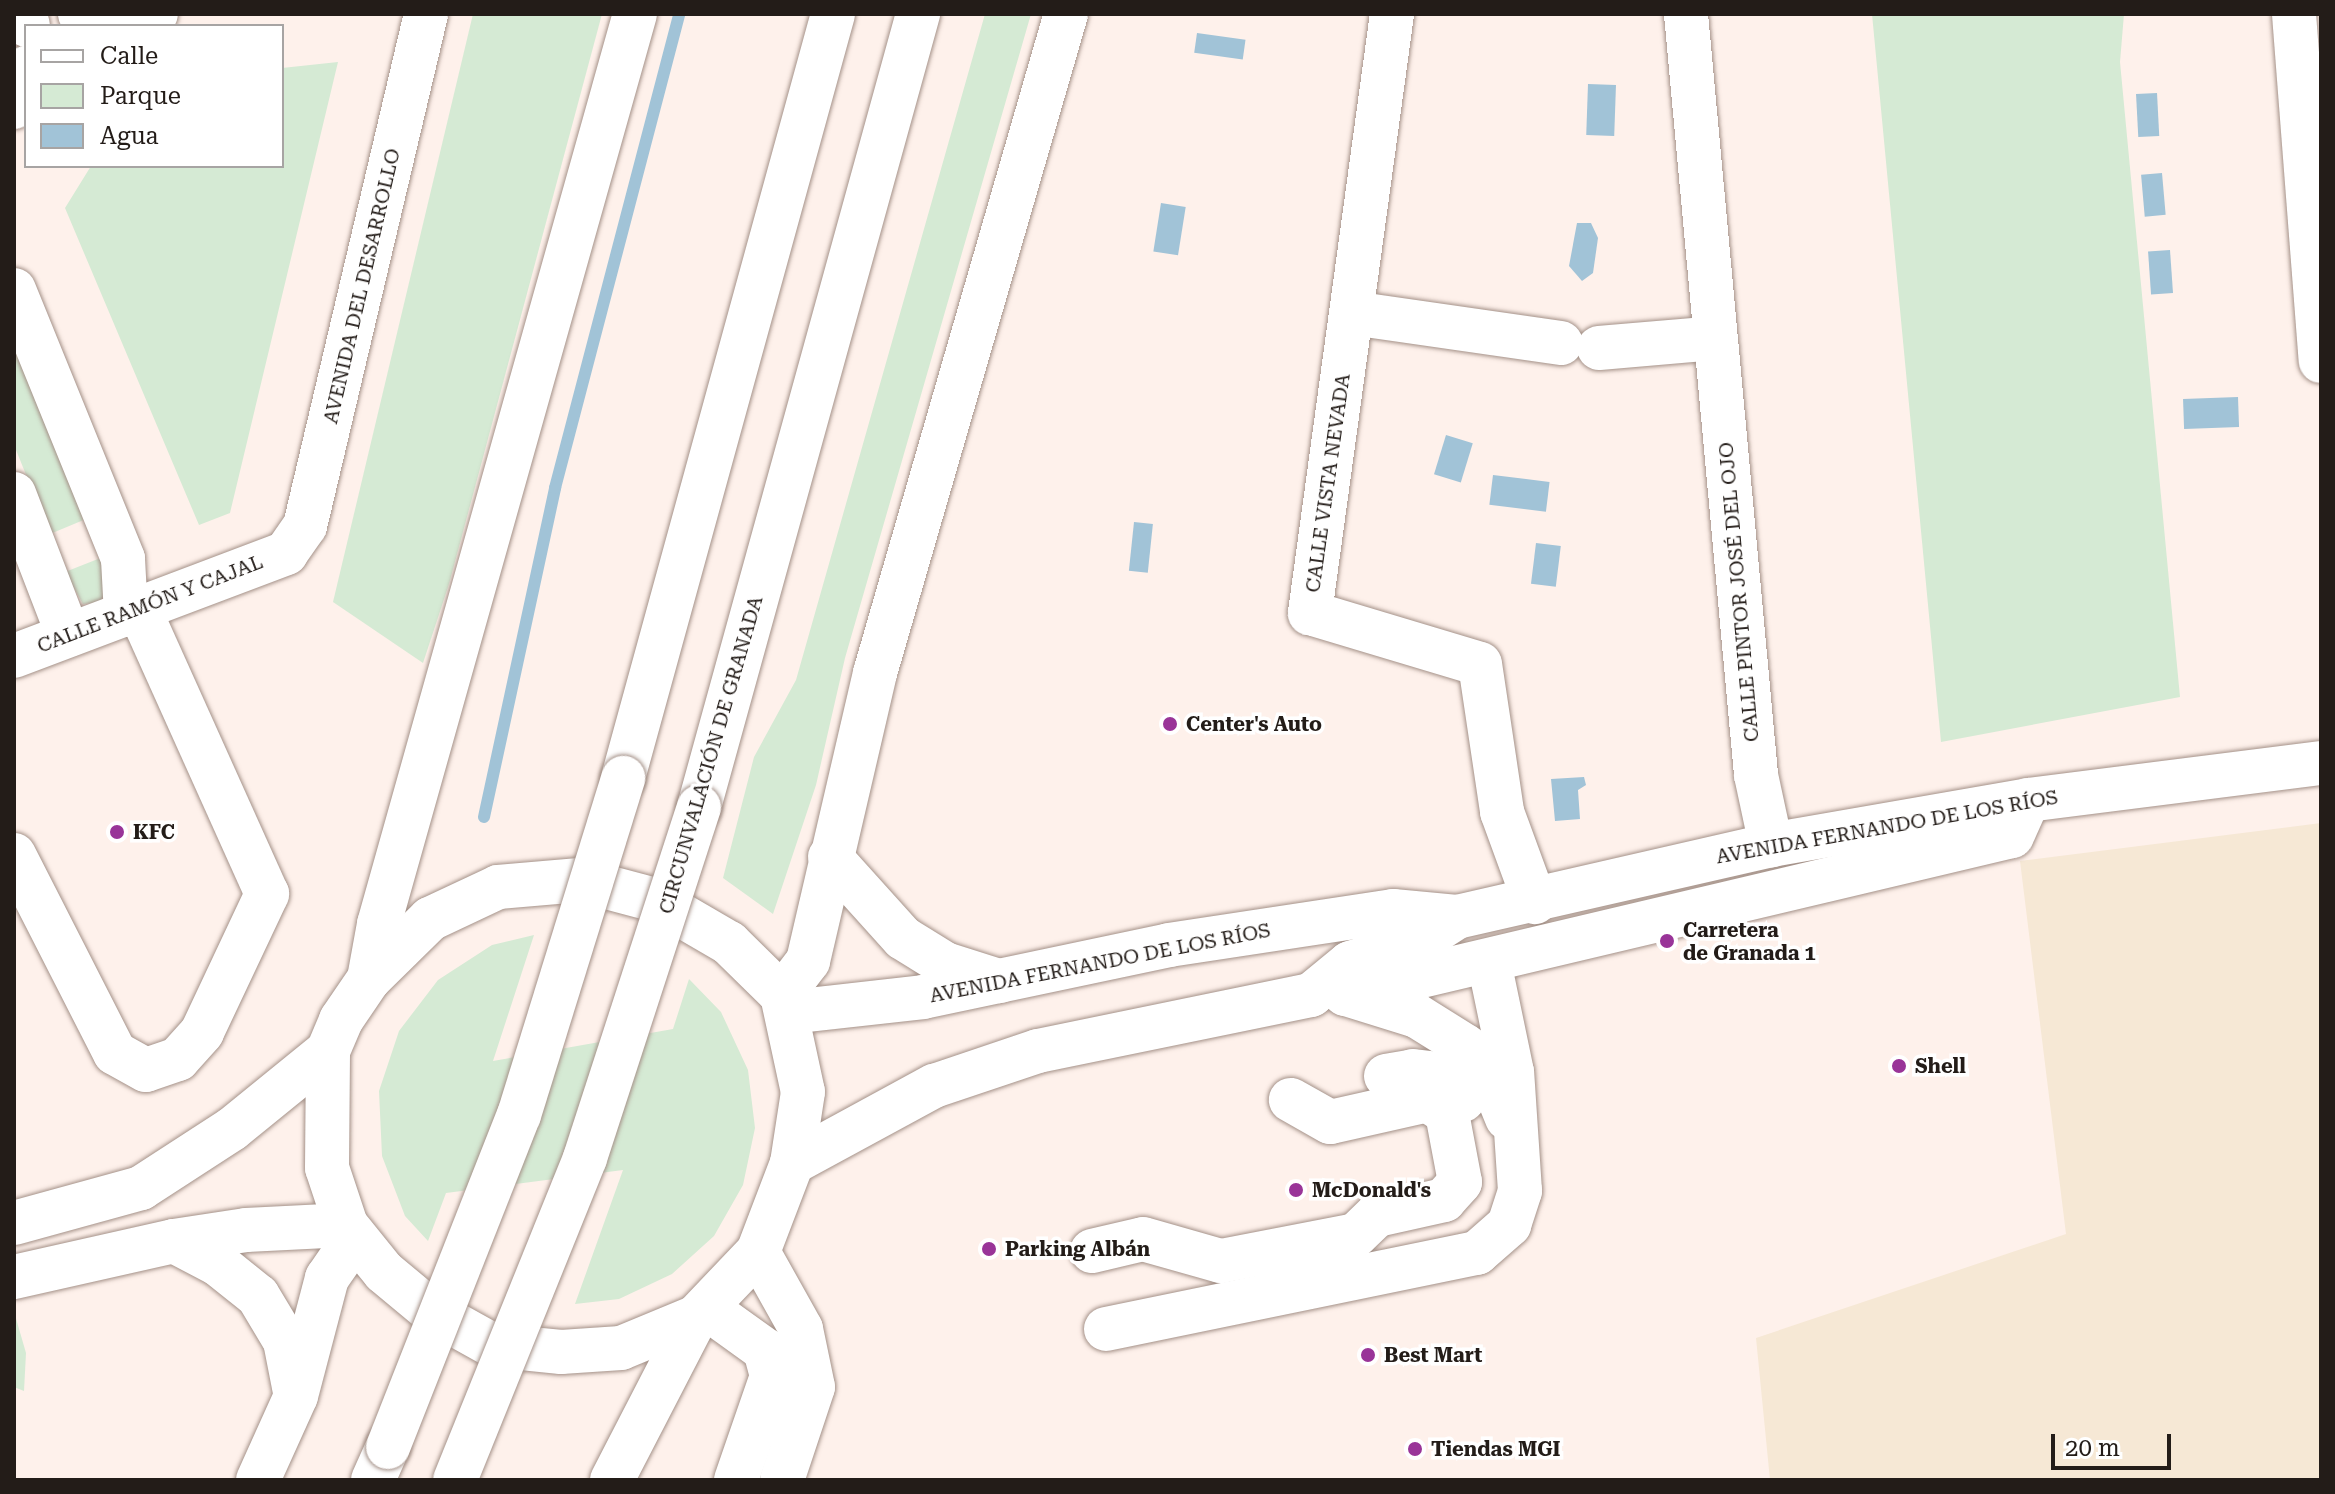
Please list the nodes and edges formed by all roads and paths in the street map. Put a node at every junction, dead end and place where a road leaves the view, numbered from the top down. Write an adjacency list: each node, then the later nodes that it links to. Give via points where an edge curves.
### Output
1 (156, 14): 10 (main road)
2 (426, 14): 18 (main road, AVENIDA DEL DESARROLLO, via 305,526)
3 (635, 14): 29 (main road, via 379,924)
4 (833, 14): 48 (main road, bridge, via 623,778 519,1115)
5 (918, 14): 50 (main road, CIRCUNVALACIÓN DE GRANADA, bridge, via 699,807 585,1158)
6 (1066, 14): 25 (main road, via 875,673)
7 (1392, 14): 14 (main road, CALLE VISTA NEVADA)
8 (1686, 14): 15 (main road, CALLE PINTOR JOSÉ DEL OJO)
9 (2294, 14): 16 (main road)
10 (88, 20)
11 (24, 74): 12 (main road)
12 (14, 107)
13 (14, 290): 19 (main road)
14 (1352, 313): 15 (main road, via 1580,346); 26 (main road, CALLE VISTA NEVADA, via 1310,613 1480,664 1502,812)
15 (1715, 338): 23 (main road, CALLE PINTOR JOSÉ DEL OJO, via 1756,775)
16 (2321, 361)
17 (14, 494): 20 (main road, via 50,586)
18 (286, 553): 19 (main road, CALLE RAMÓN Y CAJAL)
19 (143, 608): 20 (main road, CALLE RAMÓN Y CAJAL); 24 (main road, via 267,894 202,1032 178,1059 146,1070 115,1053)
20 (38, 647)
21 (2321, 763): 22 (main road, AVENIDA FERNANDO DE LOS RÍOS)
22 (2028, 800): 23 (main road, AVENIDA FERNANDO DE LOS RÍOS); 28 (main road, via 2012,836 1752,894)
23 (1771, 845): 26 (main road, AVENIDA FERNANDO DE LOS RÍOS)
24 (14, 855)
25 (830, 857): 30 (main road, via 903,938 945,964); 32 (main road, via 808,961)
26 (1535, 902): 27 (main road, AVENIDA FERNANDO DE LOS RÍOS)
27 (1457, 917): 30 (main road, AVENIDA FERNANDO DE LOS RÍOS, via 1393,911 1169,945); 31 (main road, AVENIDA FERNANDO DE LOS RÍOS, via 1418,942 1350,963)
28 (1489, 962): 31 (main road); 36 (main road, via 1512,1072)
29 (369, 979): 32 (main road, via 430,919 498,887 580,880 655,900 729,943); 33 (main road, via 341,1020)
30 (1002, 981): 32 (main road, AVENIDA FERNANDO DE LOS RÍOS)
31 (1328, 994): 36 (main road, via 1417,1016 1465,1046 1492,1081); 37 (main road, AVENIDA FERNANDO DE LOS RÍOS, via 1038,1051 934,1086)
32 (786, 1004): 37 (main road, via 803,1092)
33 (328, 1051): 38 (main road, via 232,1129 141,1188); 39 (main road, via 327,1168)
34 (1386, 1076): 43 (main road, via 1425,1072 1455,1086 1466,1106 1482,1183 1459,1218 1403,1231 1391,1244)
35 (1291, 1100): 41 (main road, via 1330,1122 1428,1100 1447,1113 1460,1182 1444,1200 1377,1215 1356,1235 1221,1261 1143,1239)
36 (1515, 1139): 43 (main road, via 1520,1191 1509,1225 1477,1253)
37 (792, 1163): 42 (main road)
38 (14, 1223)
39 (350, 1232): 40 (main road, via 246,1230); 45 (main road, via 431,1311 492,1345 561,1352 621,1348); 47 (main road, via 327,1278)
40 (174, 1241): 44 (main road); 47 (main road, via 218,1264 258,1296 285,1341)
41 (1092, 1251)
42 (758, 1252): 45 (main road); 53 (main road, via 801,1329 813,1387)
43 (1397, 1270): 46 (main road)
44 (14, 1277)
45 (702, 1313): 51 (main road); 52 (main road, via 765,1350 772,1376)
46 (1106, 1329)
47 (296, 1396): 49 (main road)
48 (381, 1464)
49 (258, 1480)
50 (455, 1480)
51 (612, 1480)
52 (736, 1480)
53 (782, 1480)

